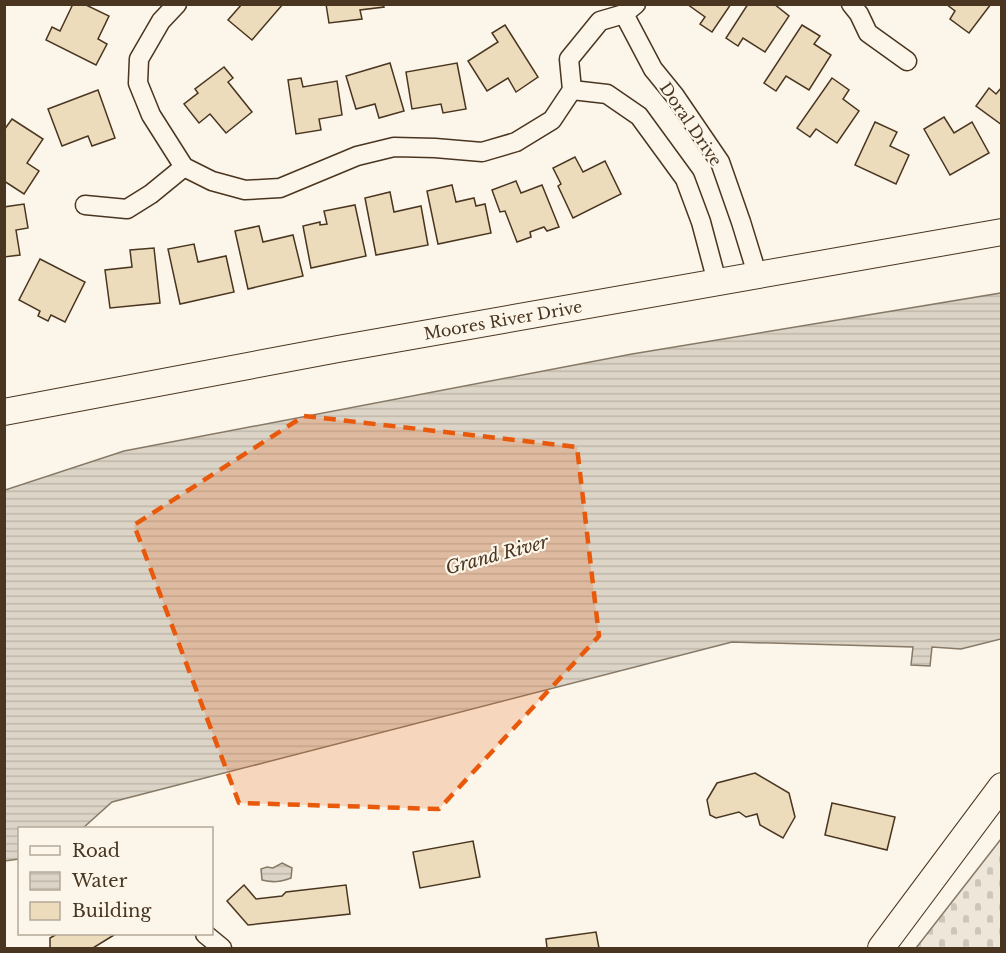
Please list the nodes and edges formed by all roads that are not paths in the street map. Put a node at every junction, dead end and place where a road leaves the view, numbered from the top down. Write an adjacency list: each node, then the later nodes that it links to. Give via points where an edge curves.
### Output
1 (177, 4): 6 (street, via 161,21 139,59 138,83 151,116)
2 (851, 4): 4 (street, via 868,33)
3 (630, 9): 5 (street, via 600,21 569,59); 9 (street, Doral Drive, via 653,69 720,162)
4 (907, 61)
5 (572, 90): 6 (street, via 552,120 516,142 482,152 394,147 357,156 280,188 245,190 212,181); 10 (street, via 606,94 639,116 685,179)
6 (184, 167): 7 (street, via 127,209)
7 (85, 205)
8 (1002, 232): 9 (street, Moores River Drive)
9 (757, 274): 10 (street, Moores River Drive)
10 (717, 282): 11 (street, Moores River Drive)
11 (4, 412)
12 (1002, 786): 15 (street)
13 (207, 935): 14 (street)
14 (222, 948)
15 (881, 948)

